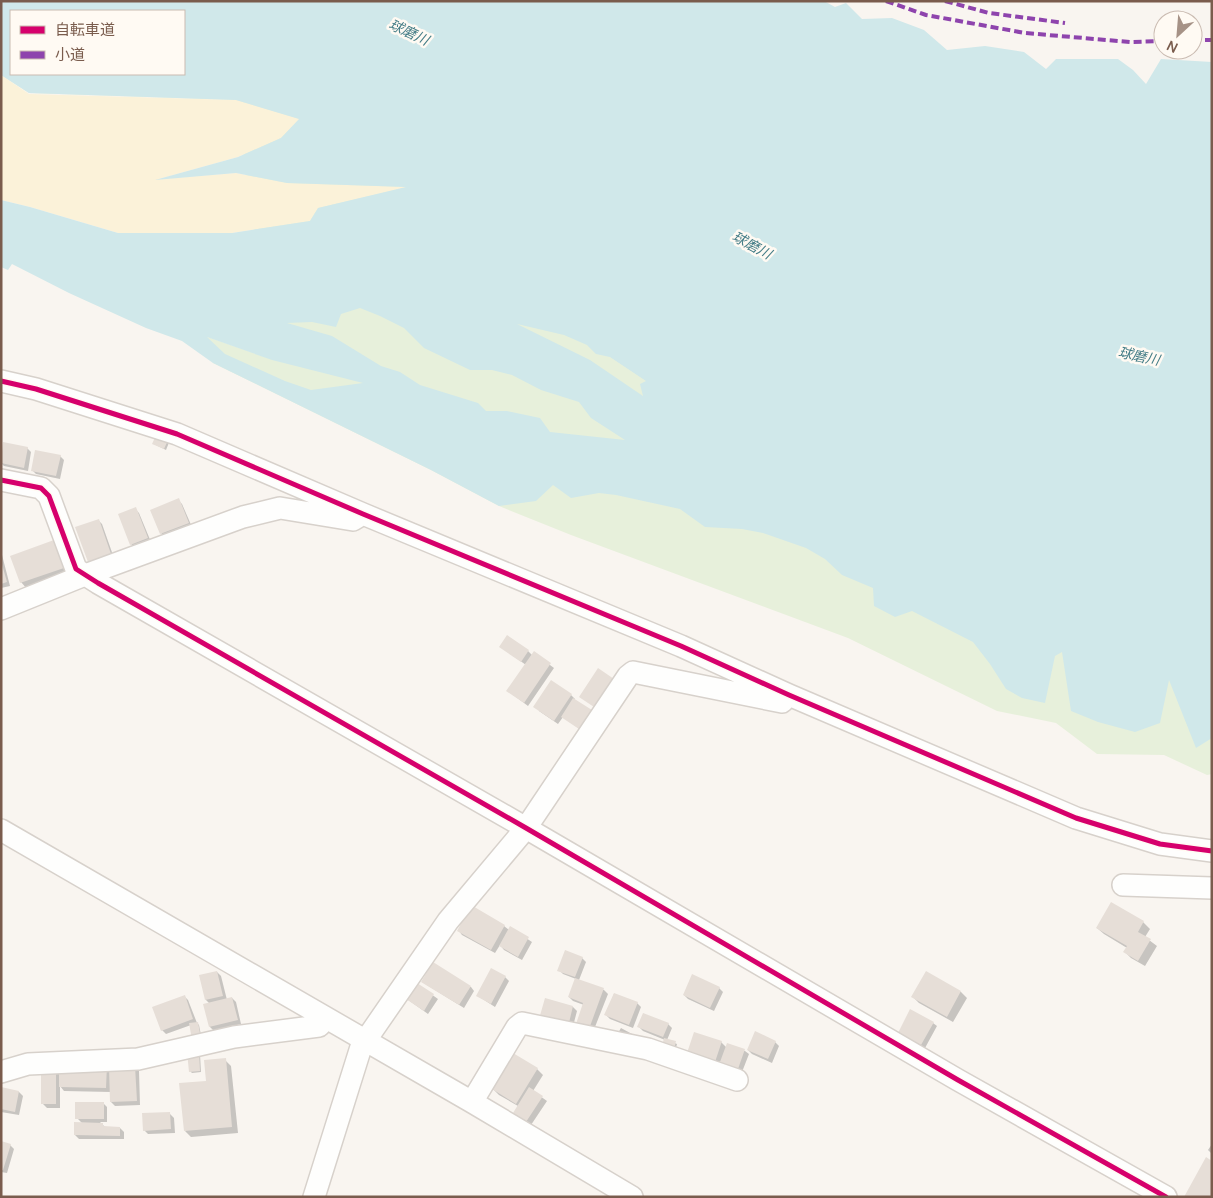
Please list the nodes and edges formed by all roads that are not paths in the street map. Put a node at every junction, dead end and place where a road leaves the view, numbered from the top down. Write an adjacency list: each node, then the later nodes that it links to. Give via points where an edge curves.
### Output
1 (1, 381): 3 (street, via 178,434)
2 (1, 480): 4 (street, via 41,488 49,496 76,569)
3 (363, 514): 4 (street, via 354,520 280,508 244,517); 6 (street)
4 (85, 575): 5 (street); 7 (street)
5 (1, 609)
6 (790, 695): 7 (street, via 782,702 633,672); 9 (street, via 1076,818 1160,844)
7 (526, 828): 13 (street, via 448,921); 19 (street, via 958,1080)
8 (1, 830): 12 (street)
9 (1212, 852)
10 (1123, 885): 11 (street)
11 (1212, 888)
12 (326, 1018): 13 (street); 14 (street, via 319,1026 234,1038 138,1059 28,1064)
13 (366, 1041): 16 (street); 17 (street, via 361,1047)
14 (1, 1072)
15 (737, 1080): 16 (street, via 648,1049 522,1022)
16 (472, 1102): 18 (street)
17 (314, 1197)
18 (632, 1197)
19 (1166, 1197)

